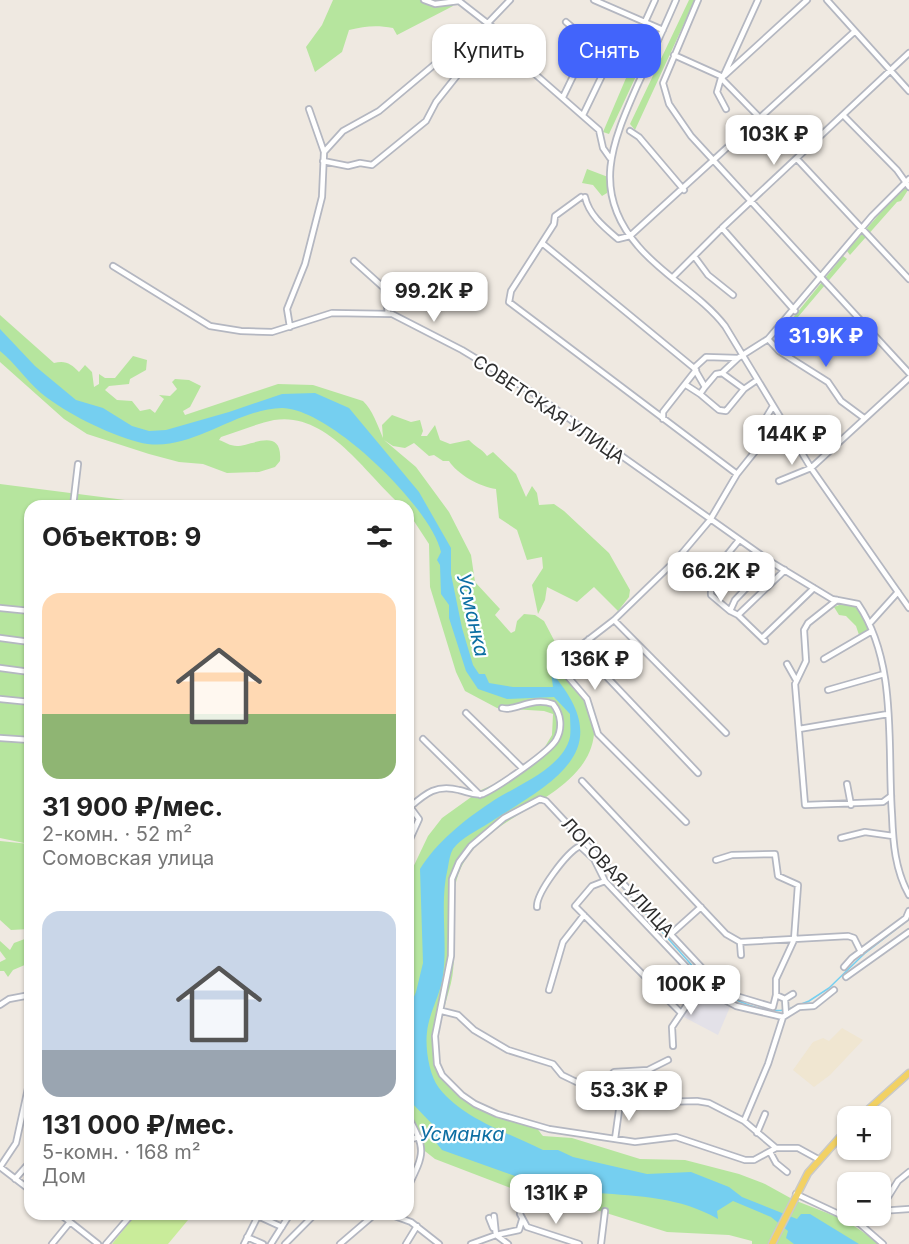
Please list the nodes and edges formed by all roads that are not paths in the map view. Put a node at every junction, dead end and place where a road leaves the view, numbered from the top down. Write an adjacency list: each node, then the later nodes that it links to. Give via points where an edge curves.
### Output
1 (424, 0): 11 (street, via 435,4)
2 (510, 0): 16 (street)
3 (594, 0): 12 (street)
4 (616, 0): 12 (street)
5 (655, 0): 14 (street)
6 (676, 0): 18 (street)
7 (698, 0): 21 (street)
8 (758, 0): 24 (street)
9 (807, 0): 24 (street)
10 (827, 0): 19 (street)
11 (458, 1): 15 (street)
12 (613, 7): 14 (street)
13 (566, 22): 17 (street)
14 (645, 22): 18 (street)
15 (485, 24)
16 (487, 24)
17 (569, 24)
18 (663, 30): 38 (street, via 619,127)
19 (854, 32): 23 (street); 35 (street)
20 (909, 53): 23 (street)
21 (675, 54): 24 (street); 41 (street, via 663,78 669,104)
22 (432, 67): 37 (street, via 379,111 344,131)
23 (891, 70): 29 (street); 34 (street)
24 (722, 77): 32 (street, via 717,92); 35 (street)
25 (455, 78): 40 (street, via 426,121 372,165)
26 (541, 78): 30 (street)
27 (572, 78): 30 (street)
28 (601, 78): 33 (street)
29 (909, 91)
30 (563, 97): 33 (street)
31 (309, 109): 37 (street)
32 (726, 109)
33 (583, 115): 38 (street, via 599,130)
34 (843, 115): 39 (street); 42 (street)
35 (760, 118): 41 (street)
36 (630, 131): 44 (street, via 639,136)
37 (324, 152): 40 (street)
38 (610, 158): 48 (street, via 614,199)
39 (797, 159): 45 (street); 47 (street)
40 (323, 161): 59 (street, via 318,219 287,309)
41 (714, 161): 44 (street); 45 (street)
42 (907, 180): 43 (street); 47 (street)
43 (909, 187)
44 (684, 189): 48 (street)
45 (750, 202): 46 (street); 53 (street)
46 (722, 228): 50 (street); 57 (street)
47 (862, 228): 53 (street); 55 (street)
48 (630, 237): 49 (street, via 618,239 605,228 583,197 555,216); 54 (street)
49 (542, 243): 62 (street); 73 (street, via 510,291 513,307)
50 (694, 256): 54 (street); 56 (street, via 708,275)
51 (354, 261): 58 (street, via 384,288)
52 (113, 266): 59 (street, СОВЕТСКАЯ УЛИЦА, via 210,326 241,332 272,332)
53 (822, 276): 57 (street); 64 (street)
54 (673, 278): 61 (street, via 714,312)
55 (909, 279)
56 (733, 295)
57 (795, 310): 60 (street)
58 (388, 313): 59 (street, СОВЕТСКАЯ УЛИЦА, via 332,313); 79 (street, СОВЕТСКАЯ УЛИЦА, via 462,350 533,393)
59 (290, 327)
60 (768, 339): 61 (street); 72 (street, via 779,351 828,382 841,401)
61 (740, 355): 62 (street, via 706,357); 63 (street); 66 (street)
62 (695, 369): 67 (street); 68 (street)
63 (722, 373): 68 (street, via 716,374); 69 (street)
64 (909, 373)
65 (909, 378): 72 (street)
66 (758, 380): 69 (street); 71 (street)
67 (686, 385): 70 (street); 73 (street, via 663,412)
68 (705, 387): 70 (street)
69 (744, 389): 70 (street, via 726,411)
70 (700, 394)
71 (773, 406): 75 (street); 76 (street, via 761,444)
72 (864, 418): 75 (street)
73 (663, 420): 76 (street)
74 (78, 464): 78 (street)
75 (811, 468): 77 (street); 84 (street)
76 (737, 474): 79 (street)
77 (779, 481)
78 (74, 500)
79 (710, 520): 80 (street, СОВЕТСКАЯ УЛИЦА); 91 (street, via 678,558)
80 (739, 540): 81 (street, СОВЕТСКАЯ УЛИЦА); 89 (street, via 716,566 711,590 711,595)
81 (771, 562): 82 (street, СОВЕТСКАЯ УЛИЦА); 89 (street)
82 (785, 570): 83 (street, СОВЕТСКАЯ УЛИЦА); 90 (street)
83 (814, 588): 85 (street, СОВЕТСКАЯ УЛИЦА); 90 (street, via 764,640)
84 (898, 592): 87 (street); 92 (street)
85 (837, 600): 92 (street, СОВЕТСКАЯ УЛИЦА, via 858,604); 102 (street, via 804,630 806,661)
86 (0, 608): 88 (street)
87 (909, 608)
88 (24, 610)
89 (730, 610): 90 (street)
90 (738, 615)
91 (614, 620): 95 (street); 112 (street)
92 (871, 622): 93 (street)
93 (872, 631): 97 (street); 103 (street)
94 (0, 638): 96 (street)
95 (589, 639): 117 (street, via 586,655); 127 (street, via 557,664 587,699 598,734)
96 (24, 641)
97 (824, 660)
98 (786, 664): 101 (street)
99 (0, 668): 100 (street)
100 (24, 671)
101 (791, 672): 102 (street); 104 (street)
102 (799, 672): 104 (street)
103 (884, 675): 105 (street); 110 (street)
104 (796, 680): 111 (street)
105 (828, 690)
106 (0, 699): 107 (street)
107 (24, 701)
108 (502, 708): 116 (street, via 547,702 560,714 555,741)
109 (466, 713): 116 (street)
110 (888, 714): 111 (street); 121 (street)
111 (799, 729): 125 (street, via 805,805)
112 (726, 733)
113 (0, 738): 115 (street)
114 (423, 739): 120 (street)
115 (24, 740)
116 (522, 768): 120 (street)
117 (698, 773)
118 (582, 781): 135 (street)
119 (847, 784): 125 (street)
120 (480, 795): 123 (street, via 452,788 432,790)
121 (891, 796): 122 (street); 124 (street)
122 (883, 802): 124 (street); 125 (street)
123 (414, 803)
124 (891, 804): 129 (street)
125 (851, 805)
126 (414, 812): 128 (street, via 419,819)
127 (686, 822)
128 (414, 830)
129 (893, 836): 130 (street, via 865,832); 133 (street, via 894,853)
130 (841, 838)
131 (716, 860): 140 (street, via 732,855 775,854 778,876 798,885)
132 (605, 881): 134 (street, via 594,859 580,846 552,875); 137 (street, via 592,886 575,906); 146 (street)
133 (909, 895)
134 (537, 907)
135 (701, 907): 139 (street); 141 (street, via 726,934)
136 (909, 911): 142 (street, via 906,918)
137 (584, 915): 147 (street, via 563,942); 155 (street)
138 (909, 932): 145 (street)
139 (672, 933): 150 (street, ЛОГОВАЯ УЛИЦА, via 725,990 773,1007); 154 (street, ЛОГОВАЯ УЛИЦА, via 553,807 540,799 504,818 471,846 459,862 450,885 451,956)
140 (794, 940): 141 (street); 142 (street, via 848,936 854,938); 150 (street, via 776,979)
141 (740, 942): 143 (street)
142 (861, 952): 144 (street)
143 (741, 955)
144 (844, 968)
145 (846, 977)
146 (701, 984): 155 (street); 156 (street, via 736,1006)
147 (549, 990)
148 (834, 990): 156 (street, via 814,1005 799,1007)
149 (793, 994): 152 (street)
150 (776, 995): 152 (street)
151 (24, 996): 153 (street)
152 (786, 1002): 156 (street)
153 (0, 1005)
154 (442, 1011): 160 (street, via 458,1015 474,1030 508,1050 553,1064 562,1075); 170 (street, via 435,1036 437,1064 442,1075 462,1095 497,1114 549,1129)
155 (680, 1012): 157 (street, via 672,1027)
156 (785, 1016): 165 (street)
157 (673, 1046)
158 (668, 1060): 160 (street, via 648,1070 614,1072 604,1083)
159 (909, 1073): 162 (main road)
160 (601, 1094): 161 (street)
161 (620, 1103): 165 (street, via 697,1101 710,1103); 170 (street)
162 (872, 1106)
163 (24, 1114): 175 (street, via 16,1143)
164 (765, 1114): 167 (street)
165 (744, 1121): 167 (street)
166 (414, 1127): 168 (street)
167 (757, 1133): 172 (street)
168 (419, 1137): 169 (street); 179 (street, via 423,1146)
169 (414, 1138)
170 (615, 1139): 173 (street, via 635,1142 676,1137 745,1160)
171 (837, 1139): 174 (main road)
172 (776, 1148): 173 (street); 174 (street, via 798,1148)
173 (771, 1152): 177 (street)
174 (818, 1159): 184 (main road)
175 (0, 1167): 180 (street)
176 (24, 1169): 180 (street)
177 (787, 1172)
178 (909, 1172): 183 (street)
179 (414, 1174)
180 (15, 1179): 181 (street)
181 (24, 1186)
182 (526, 1187): 198 (street, via 520,1207)
183 (891, 1192)
184 (795, 1196): 188 (street); 219 (main road)
185 (909, 1209): 186 (street)
186 (891, 1210)
187 (605, 1211): 218 (street)
188 (837, 1214)
189 (492, 1217): 203 (street)
190 (68, 1220): 199 (street)
191 (127, 1220): 207 (street)
192 (256, 1220): 204 (street)
193 (268, 1220): 202 (street)
194 (286, 1220): 202 (street)
195 (309, 1220): 211 (street)
196 (368, 1220): 212 (street)
197 (409, 1220): 200 (street)
198 (522, 1220): 203 (street, via 519,1230); 217 (street, via 527,1227)
199 (70, 1222): 205 (street); 206 (street)
200 (417, 1226): 213 (street); 214 (street)
201 (862, 1226): 220 (street)
202 (282, 1227): 210 (street)
203 (495, 1233): 215 (street); 216 (street)
204 (247, 1237): 208 (street); 209 (street)
205 (52, 1244)
206 (98, 1244)
207 (106, 1244)
208 (244, 1244)
209 (263, 1244)
210 (271, 1244)
211 (285, 1244)
212 (340, 1244)
213 (406, 1244)
214 (439, 1244)
215 (471, 1244)
216 (508, 1244)
217 (579, 1244)
218 (601, 1244)
219 (772, 1244)
220 (883, 1244)

